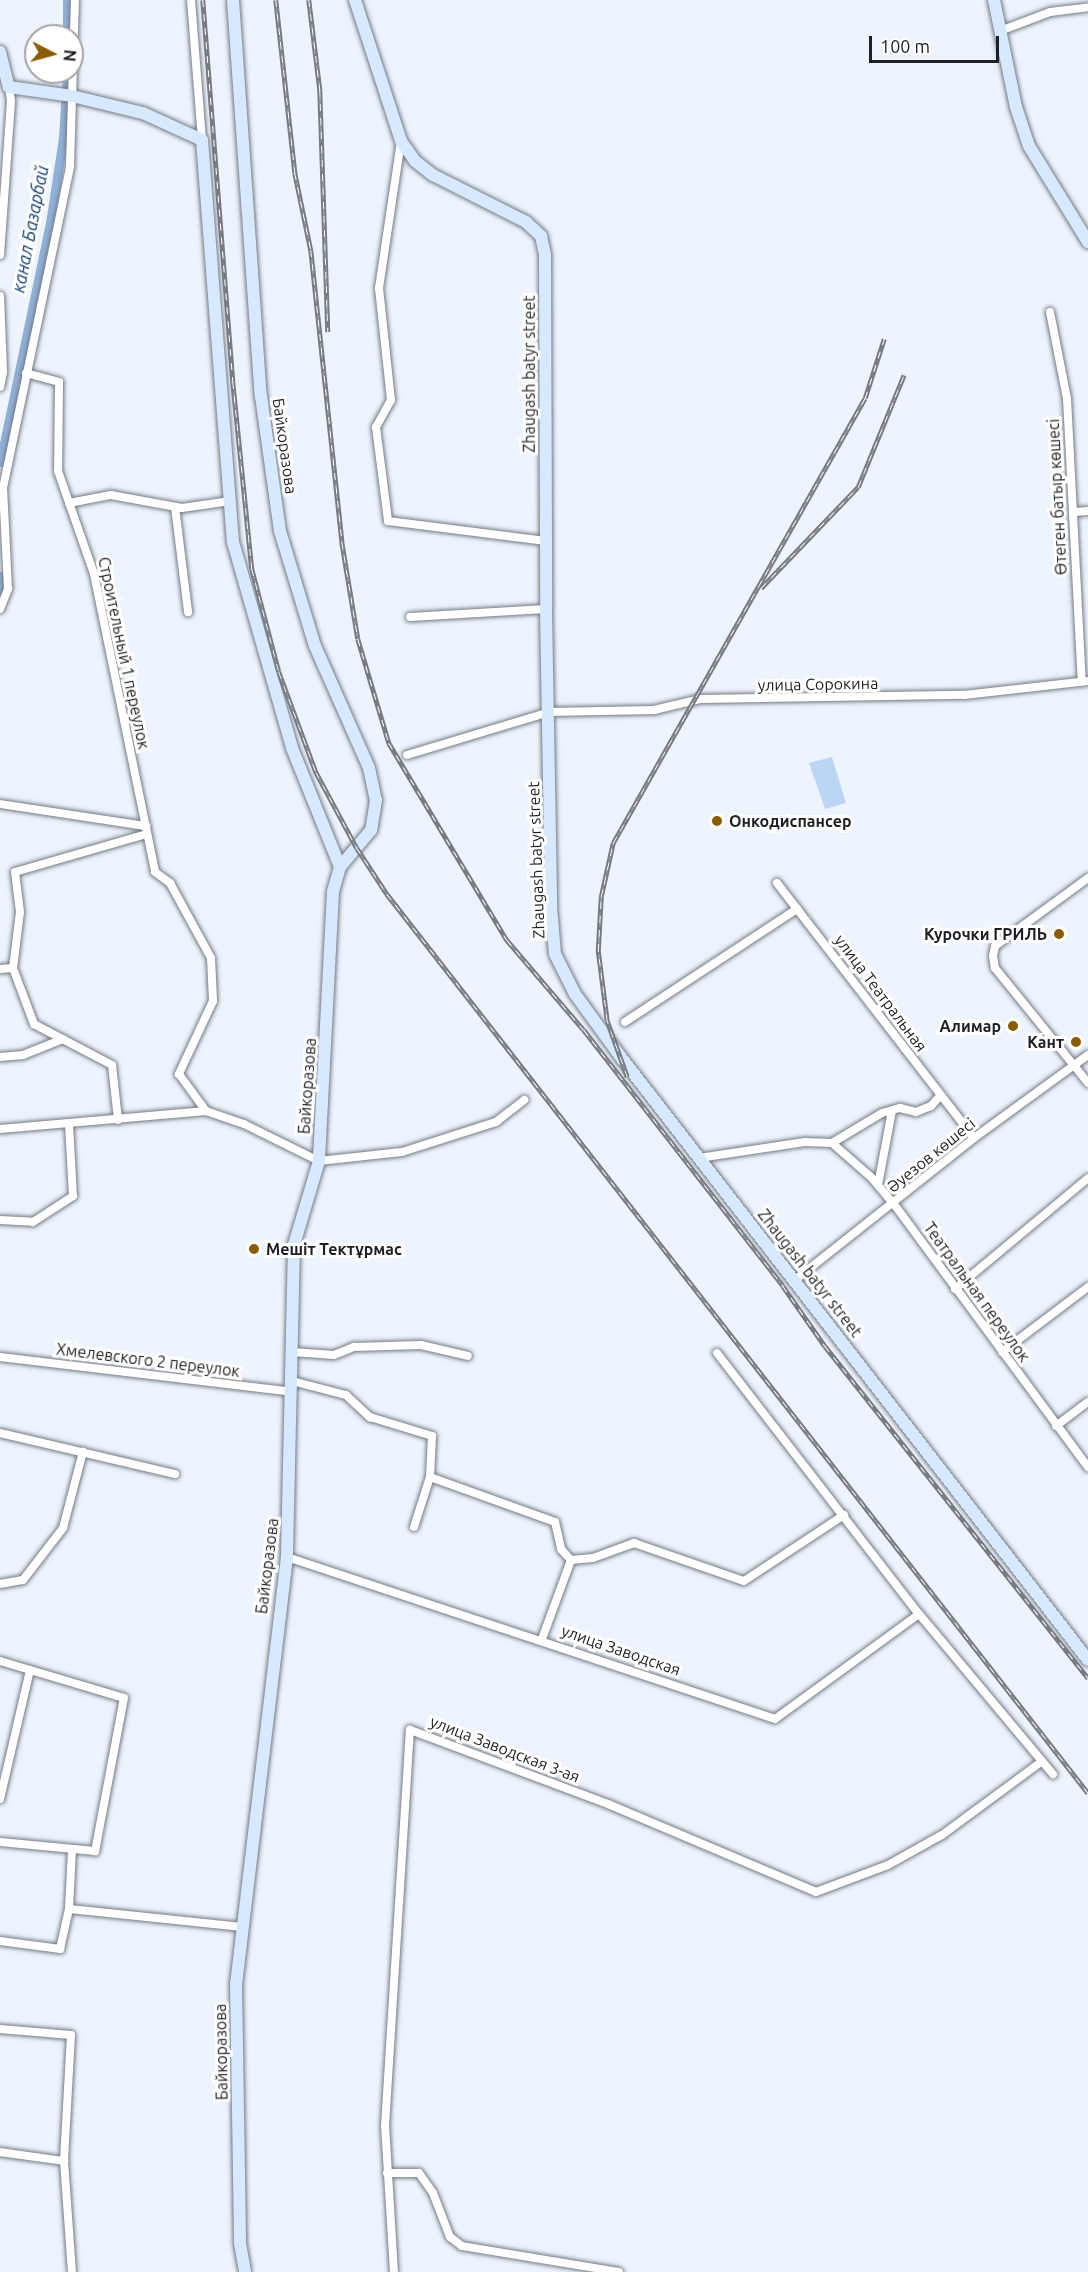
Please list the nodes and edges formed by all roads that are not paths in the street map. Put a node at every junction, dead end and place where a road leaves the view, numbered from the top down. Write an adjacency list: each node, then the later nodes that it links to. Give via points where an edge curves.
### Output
1 (75, 0): 10 (street)
2 (191, 0): 11 (street)
3 (233, 0): 34 (street, Байкоразова, via 260,385 280,531 315,646 369,768 376,800 371,830)
4 (355, 0): 12 (street, Zhaugash batyr street)
5 (994, 0): 7 (street)
6 (1088, 7): 7 (street, via 1050,12)
7 (1000, 32): 13 (street, via 1029,146)
8 (0, 52): 9 (street)
9 (9, 87): 10 (street); 14 (street)
10 (72, 96): 11 (street, via 143,113); 17 (street, via 70,166)
11 (202, 140): 19 (street)
12 (401, 141): 24 (street, Zhaugash batyr street, via 415,161 433,175 526,222 541,236 545,255); 24 (street, via 379,288 391,400 376,427 388,521)
13 (1088, 242)
14 (0, 255)
15 (0, 296): 18 (street)
16 (1050, 312): 23 (street, Өтеген батыр көшесі, via 1067,399)
17 (26, 373): 20 (street, Строительный 1 переулок, via 60,382 58,471); 25 (street, via 3,488 8,589)
18 (0, 387)
19 (230, 501): 21 (street); 34 (street, via 233,542 292,748)
20 (69, 503): 21 (street, via 111,495); 33 (street, Строительный 1 переулок, via 94,574)
21 (175, 507): 27 (street)
22 (1088, 511): 23 (street)
23 (1073, 512): 29 (street, Өтеген батыр көшесі)
24 (546, 541): 26 (street, Zhaugash batyr street)
25 (0, 609)
26 (546, 609): 28 (street); 30 (street, Zhaugash batyr street)
27 (188, 612)
28 (410, 616)
29 (1085, 681): 30 (street, улица Сорокина, via 964,695 700,699 654,710)
30 (549, 712): 31 (street, улица Сорокина); 55 (street, Zhaugash batyr street, via 555,954 575,994)
31 (407, 755)
32 (0, 804): 33 (street)
33 (146, 830): 38 (street, via 15,872 20,912); 48 (street, Строительный 1 переулок, via 155,872 170,883 211,958 213,1001 179,1074)
34 (340, 867): 56 (street, Байкоразова, via 333,892)
35 (1088, 878): 44 (street, via 995,946 993,956 995,968)
36 (777, 883): 37 (street, улица Театральная)
37 (797, 909): 40 (street); 46 (street, улица Театральная)
38 (13, 968): 39 (street); 41 (street, via 34,1024)
39 (0, 969)
40 (625, 1022)
41 (63, 1039): 43 (street, via 23,1055); 50 (street, via 112,1065)
42 (1088, 1055): 44 (street, Әуезов көшесі)
43 (0, 1057)
44 (1074, 1066): 45 (street); 53 (street, Әуезов көшесі)
45 (1088, 1083)
46 (940, 1096): 49 (street, via 916,1113); 53 (street, улица Театральная)
47 (524, 1100): 56 (street, via 496,1122 402,1152)
48 (206, 1111): 50 (street); 56 (street, via 244,1124)
49 (892, 1111): 54 (street); 58 (street)
50 (118, 1120): 51 (street)
51 (69, 1125): 52 (street); 60 (street, via 74,1197 33,1222)
52 (0, 1129)
53 (974, 1138): 59 (street, Әуезов көшесі)
54 (832, 1143): 55 (street, via 805,1142); 58 (street, Театральная переулок)
55 (699, 1158): 61 (street, Zhaugash batyr street)
56 (319, 1161): 64 (street, Байкоразова, via 294,1245)
57 (1088, 1178): 63 (street)
58 (878, 1185): 59 (street, Театральная переулок)
59 (894, 1204): 61 (street, Әуезов көшесі); 63 (street, Театральная переулок)
60 (0, 1220)
61 (795, 1280): 84 (street, Zhaugash batyr street)
62 (1088, 1287): 65 (street)
63 (955, 1289): 65 (street, Театральная переулок)
64 (292, 1352): 67 (street, via 334,1355 354,1347 421,1346); 69 (street, Байкоразова)
65 (1002, 1352): 71 (street, Театральная переулок)
66 (717, 1353): 77 (street)
67 (468, 1356)
68 (0, 1357): 69 (street, Хмелевского 2 переулок)
69 (292, 1387): 76 (street, Хмелевского 2 переулок, via 345,1395 370,1417 432,1436); 79 (street, Байкоразова)
70 (1088, 1402): 71 (street)
71 (1056, 1426): 74 (street, Театральная переулок)
72 (0, 1433): 73 (street)
73 (83, 1452): 75 (street); 81 (street, via 63,1528 23,1580)
74 (1088, 1467)
75 (175, 1474)
76 (430, 1477): 78 (street); 80 (street, via 555,1522 561,1549)
77 (844, 1515): 80 (street, via 744,1581 634,1543 593,1558); 82 (street)
78 (414, 1527)
79 (287, 1557): 83 (street, улица Заводская); 93 (street, Байкоразова)
80 (571, 1560): 83 (street)
81 (0, 1584)
82 (919, 1614): 83 (street, улица Заводская, via 775,1719); 87 (street)
83 (542, 1639)
84 (1088, 1660)
85 (0, 1661): 86 (street)
86 (30, 1670): 89 (street); 91 (street, via 124,1698 95,1851)
87 (1041, 1762): 88 (street); 98 (street, улица Заводская 3-ая, via 942,1835 888,1865 816,1893 608,1804 410,1730 385,2126)
88 (1053, 1774)
89 (0, 1799)
90 (0, 1842): 91 (street)
91 (72, 1849): 92 (street)
92 (69, 1909): 93 (street); 94 (street, via 60,1949)
93 (243, 1927): 100 (street, Байкоразова, via 236,1983 240,2243)
94 (0, 1941)
95 (0, 2029): 97 (street, via 72,2035)
96 (0, 2152): 97 (street)
97 (64, 2161): 99 (street)
98 (387, 2173): 101 (street, улица Заводская 3-ая); 102 (street, via 419,2174 433,2193 450,2237 462,2246)
99 (72, 2272)
100 (245, 2272)
101 (394, 2272)
102 (619, 2272)

